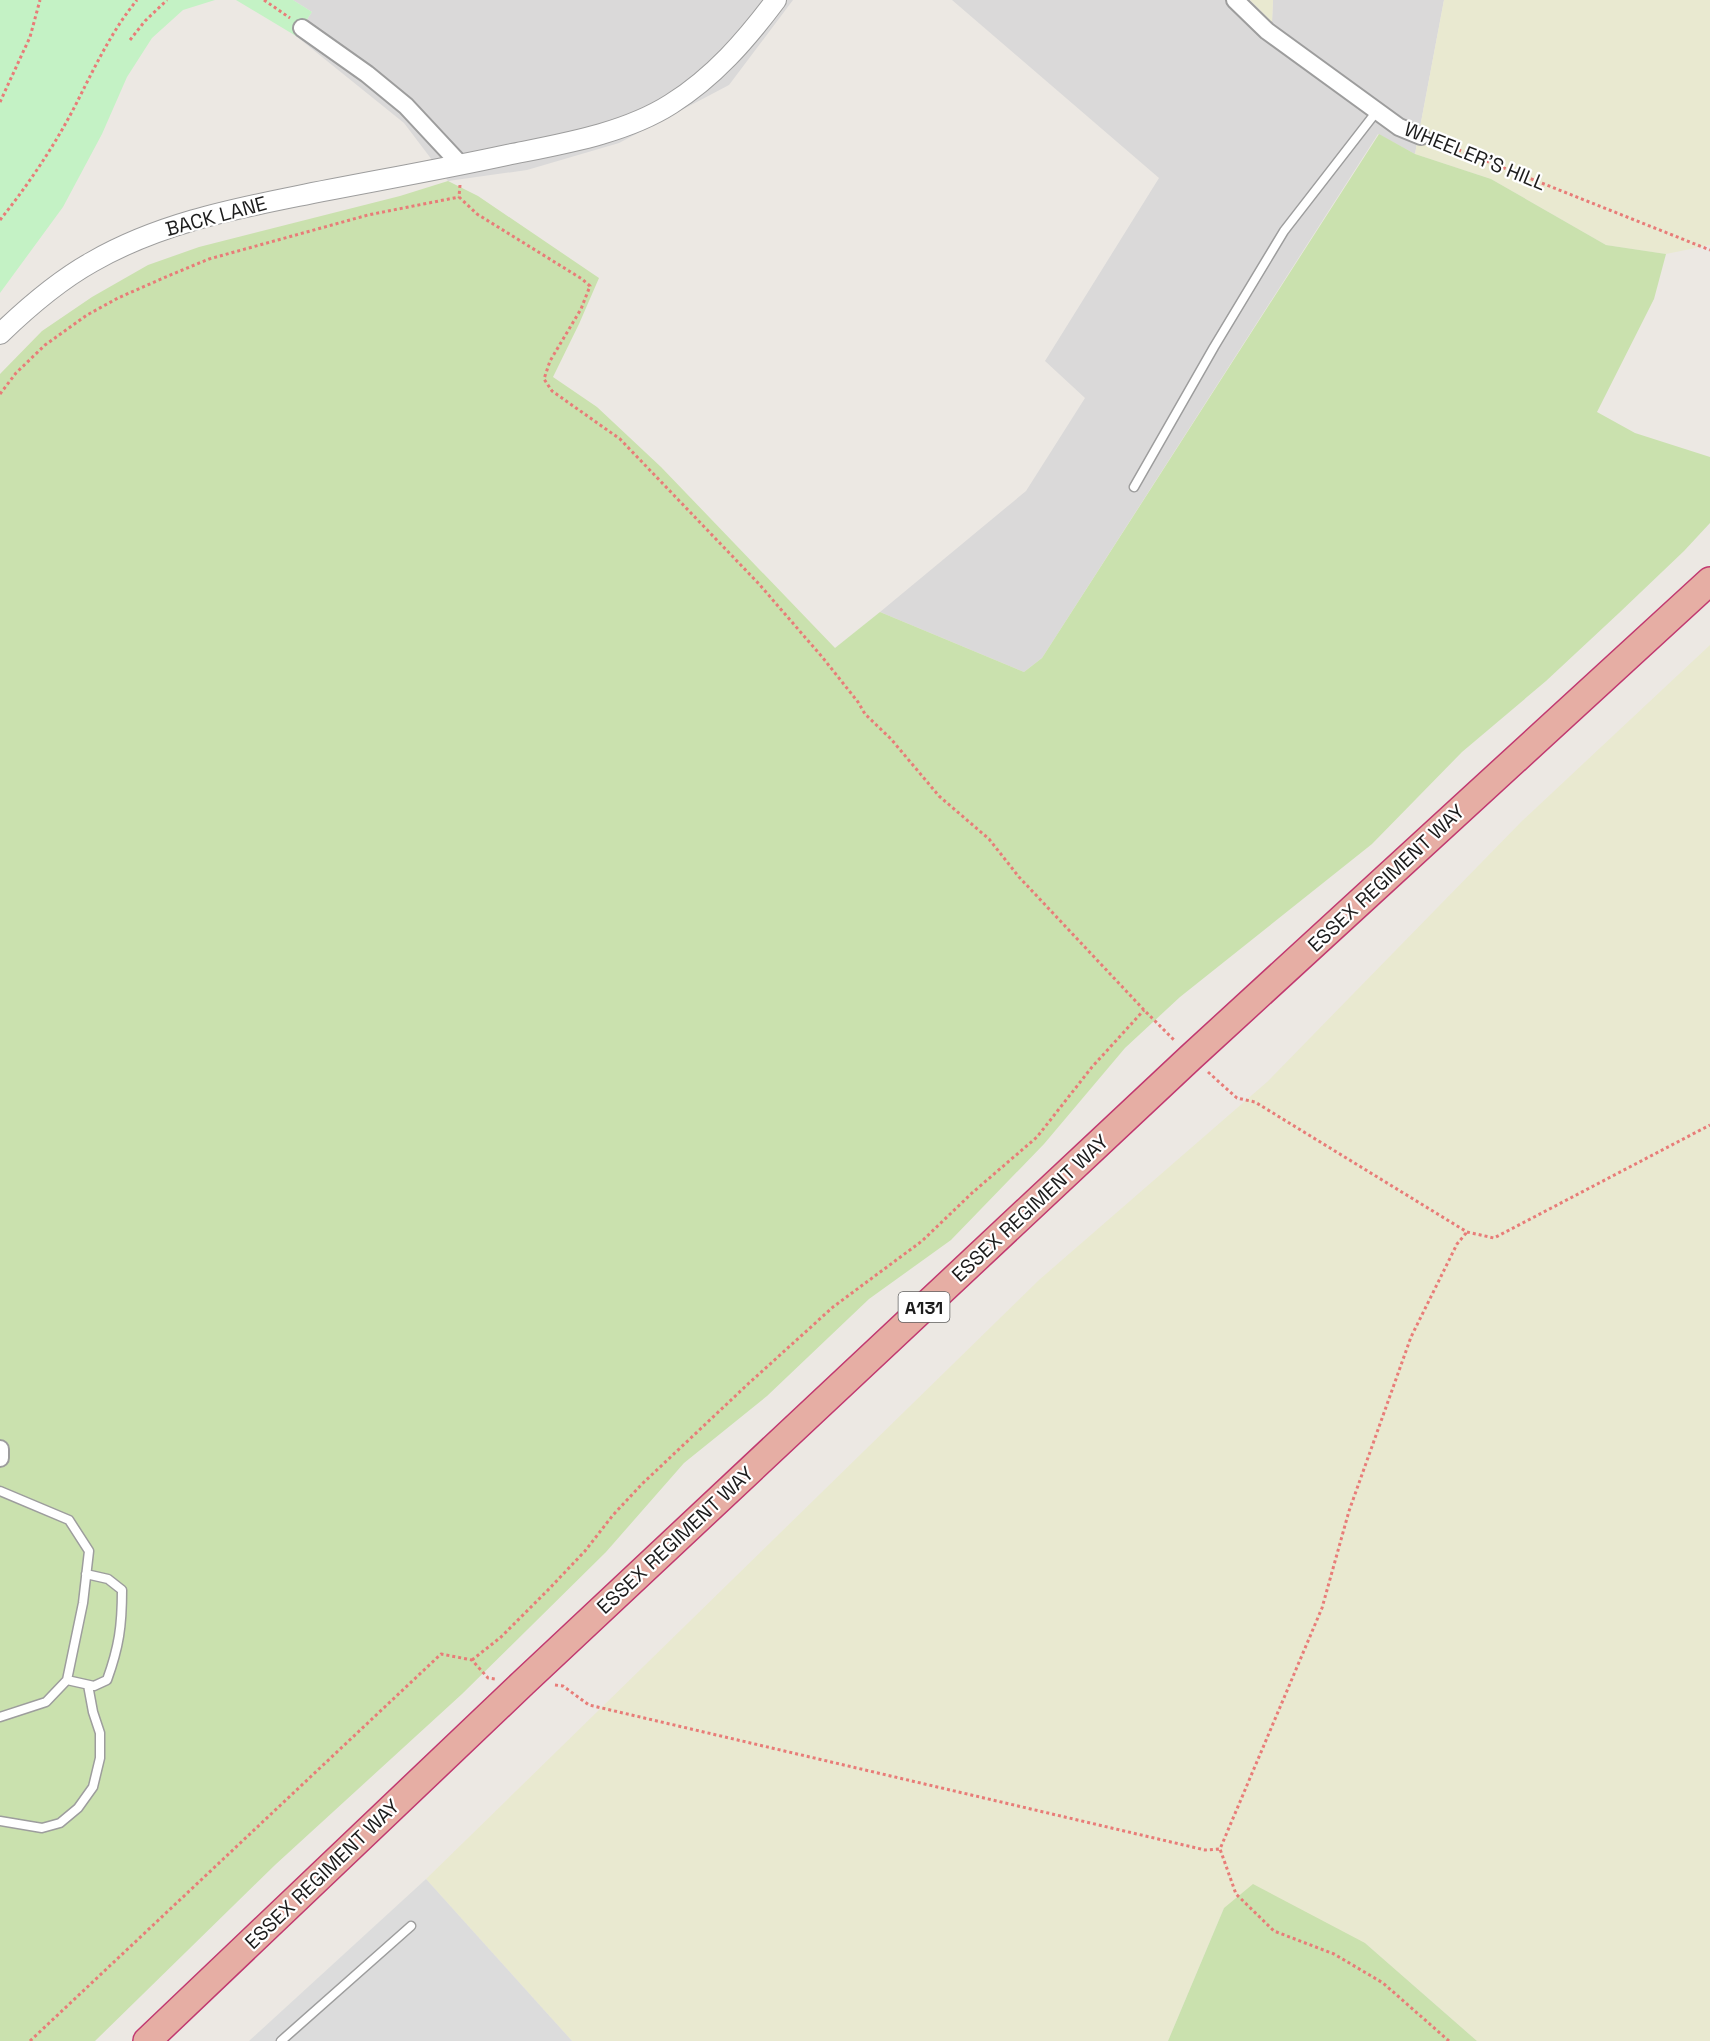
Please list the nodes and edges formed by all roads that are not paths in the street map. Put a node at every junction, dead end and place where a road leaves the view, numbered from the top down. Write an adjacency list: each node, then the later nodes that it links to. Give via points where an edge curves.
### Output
1 (776, 0): 6 (street, BACK LANE, via 748,38 705,80 670,105 592,137)
2 (1235, 0): 4 (street, WHEELER'S HILL, via 1267,31)
3 (302, 28): 6 (street, via 406,106)
4 (1377, 111): 5 (street, WHEELER'S HILL); 8 (lane, via 1284,231)
5 (1421, 136)
6 (461, 165): 7 (street, BACK LANE, via 238,208 143,237 92,261 49,291)
7 (0, 334)
8 (1134, 487)
9 (1710, 581): 19 (highway, ESSEX REGIMENT WAY / A131, via 1191,1057)
10 (0, 1449): 11 (street)
11 (0, 1458)
12 (0, 1491): 13 (lane, via 69,1520 89,1551)
13 (86, 1574): 14 (lane); 15 (lane, via 108,1579 122,1590 117,1653 107,1680 94,1686)
14 (67, 1680): 15 (lane); 16 (lane, via 46,1702)
15 (88, 1684): 17 (lane, via 100,1733 100,1758 93,1787 78,1808 60,1823 42,1828)
16 (0, 1717)
17 (0, 1821)
18 (411, 1926): 20 (lane)
19 (147, 2041)
20 (281, 2041)

